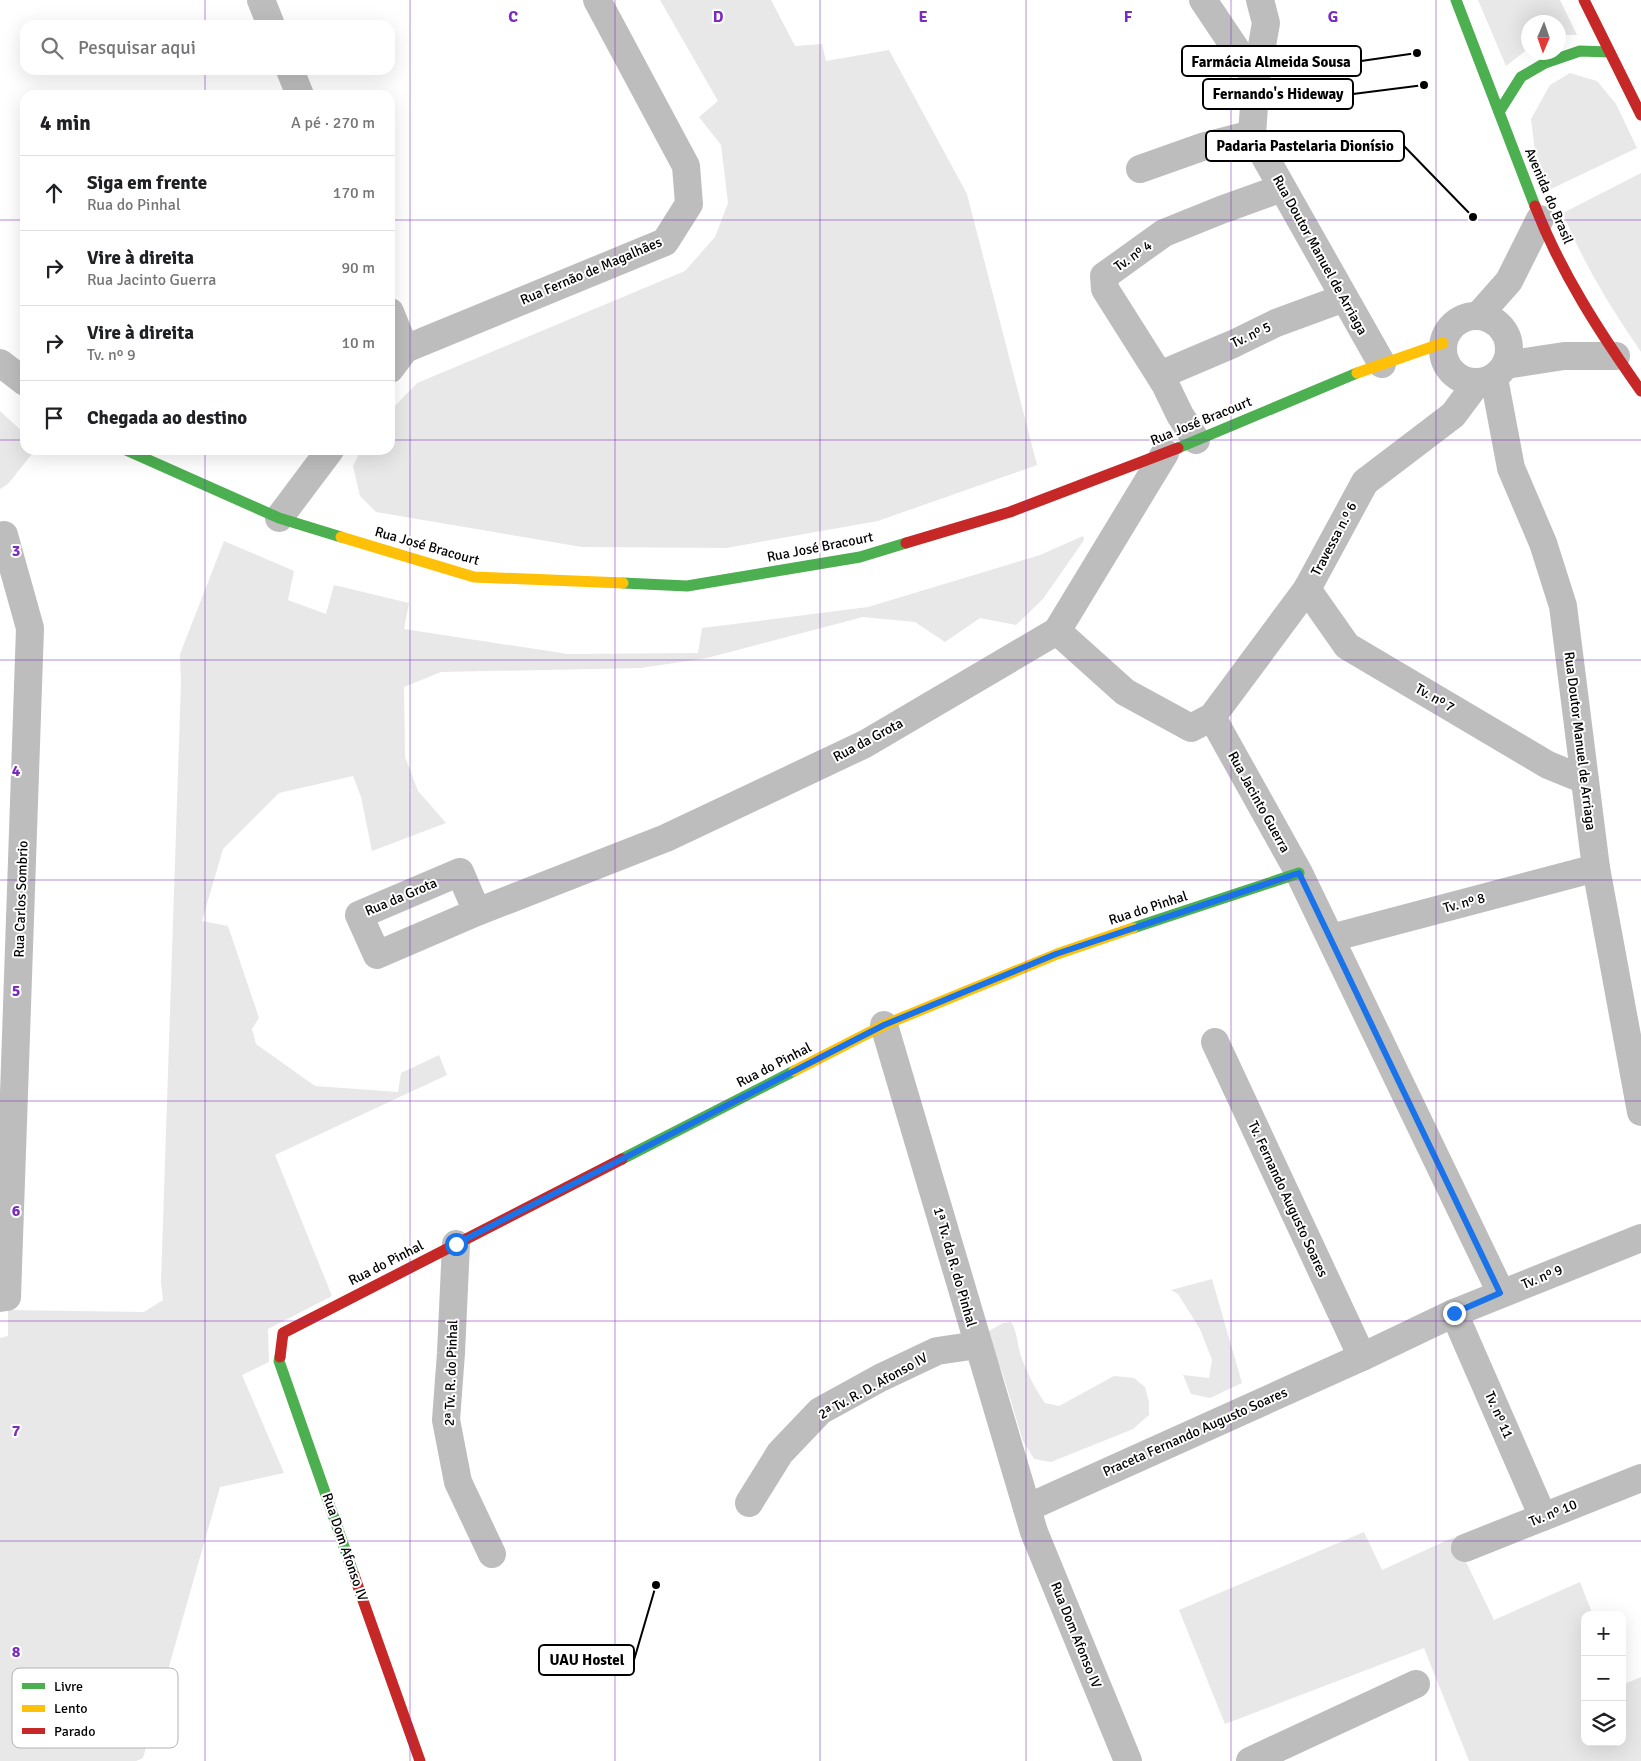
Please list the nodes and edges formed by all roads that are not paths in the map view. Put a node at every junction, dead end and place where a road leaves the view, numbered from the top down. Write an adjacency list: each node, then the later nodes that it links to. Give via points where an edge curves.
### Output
1 (261, 0): 7 (street)
2 (597, 0): 23 (street, Rua Fernão de Magalhães, via 686,166 689,204 665,242)
3 (1203, 0): 10 (street)
4 (1260, 0): 10 (street, via 1266,23)
5 (1456, 0): 12 (street, Avenida do Brasil)
6 (1584, 0): 8 (street)
7 (269, 20)
8 (1609, 52): 12 (street, via 1580,51 1545,63 1521,77); 13 (street)
9 (292, 75): 11 (street)
10 (1256, 79): 14 (street)
11 (298, 90)
12 (1499, 112): 17 (street, Avenida do Brasil)
13 (1641, 115)
14 (1252, 134): 15 (street, via 1205,146); 16 (street, Rua Doutor Manuel de Arriaga)
15 (1140, 169)
16 (1282, 188): 18 (street, Rua Doutor Manuel de Arriaga); 26 (street, Tv. nº 4, via 1164,234 1104,276 1105,289)
17 (1540, 219): 19 (street, via 1509,281); 22 (street, Avenida do Brasil, via 1575,291)
18 (1344, 298): 25 (street, Rua Doutor Manuel de Arriaga); 26 (street, Tv. nº 5, via 1276,323)
19 (1478, 316): 21 (street, via 1468,317 1452,326); 27 (street, via 1498,324 1510,343 1510,355)
20 (395, 341): 23 (street)
21 (1443, 343): 25 (street, Rua José Bracourt); 27 (street, via 1446,364 1459,378 1469,382)
22 (1616, 356): 27 (street, via 1564,356); 29 (street, Avenida do Brasil)
23 (398, 359)
24 (0, 363): 28 (street)
25 (1382, 364): 30 (street, Rua José Bracourt)
26 (1160, 374): 30 (street, Tv. nº 4)
27 (1493, 375): 36 (street, Travessa n.º 6, via 1452,415 1365,482); 39 (street, Rua Doutor Manuel de Arriaga, via 1512,468 1543,544 1563,606)
28 (20, 378)
29 (1641, 391)
30 (1196, 440): 31 (street, Rua José Bracourt)
31 (1165, 453): 34 (street, Rua José Bracourt, via 1010,512 860,556 687,586 474,577); 37 (street, Rua da Grota)
32 (137, 455): 34 (street, Rua José Bracourt)
33 (326, 455): 34 (street)
34 (279, 518)
35 (4, 535): 50 (street, Rua Carlos Sombrio, via 30,628)
36 (1308, 589): 38 (street, Travessa n.º 6); 39 (street, Tv. nº 7, via 1347,646 1548,765)
37 (1057, 631): 38 (street, via 1133,697 1191,728); 42 (street, Rua da Grota, via 864,744 666,838)
38 (1212, 717): 41 (street, Rua Jacinto Guerra)
39 (1585, 780): 40 (street, Rua Doutor Manuel de Arriaga)
40 (1596, 868): 43 (street, Tv. nº 8); 46 (street, Rua Doutor Manuel de Arriaga)
41 (1299, 873): 43 (street, Rua Jacinto Guerra); 44 (street, Rua do Pinhal, via 1056,954)
42 (477, 912)
43 (1331, 938): 49 (street, Rua Jacinto Guerra)
44 (884, 1025): 48 (street, Rua do Pinhal); 53 (street, 1ª Tv. da R. do Pinhal)
45 (1215, 1042): 54 (street, Tv. Fernando Augusto Soares)
46 (1641, 1112)
47 (1641, 1238): 49 (street, Tv. nº 9)
48 (456, 1244): 52 (street, Rua do Pinhal); 60 (street, 2ª Tv. R. do Pinhal, via 446,1420 458,1482)
49 (1500, 1293): 51 (street, Tv. nº 9)
50 (3, 1298)
51 (1454, 1313): 54 (street, Tv. nº 9); 58 (street, Tv. nº 11)
52 (282, 1332): 62 (street, Rua Dom Afonso IV, via 279,1361)
53 (978, 1346): 56 (street, 2ª Tv. R. D. Afonso IV, via 937,1351 820,1412 780,1453); 57 (street, 1ª Tv. da R. do Pinhal)
54 (1362, 1356): 57 (street, Praceta Fernando Augusto Soares)
55 (1641, 1478): 58 (street, Tv. nº 10)
56 (749, 1502)
57 (1027, 1508): 63 (street, Rua Dom Afonso IV)
58 (1544, 1517): 59 (street, Tv. nº 10)
59 (1465, 1548)
60 (492, 1554)
61 (1416, 1684): 64 (street)
62 (420, 1761)
63 (1128, 1761)
64 (1250, 1761)

